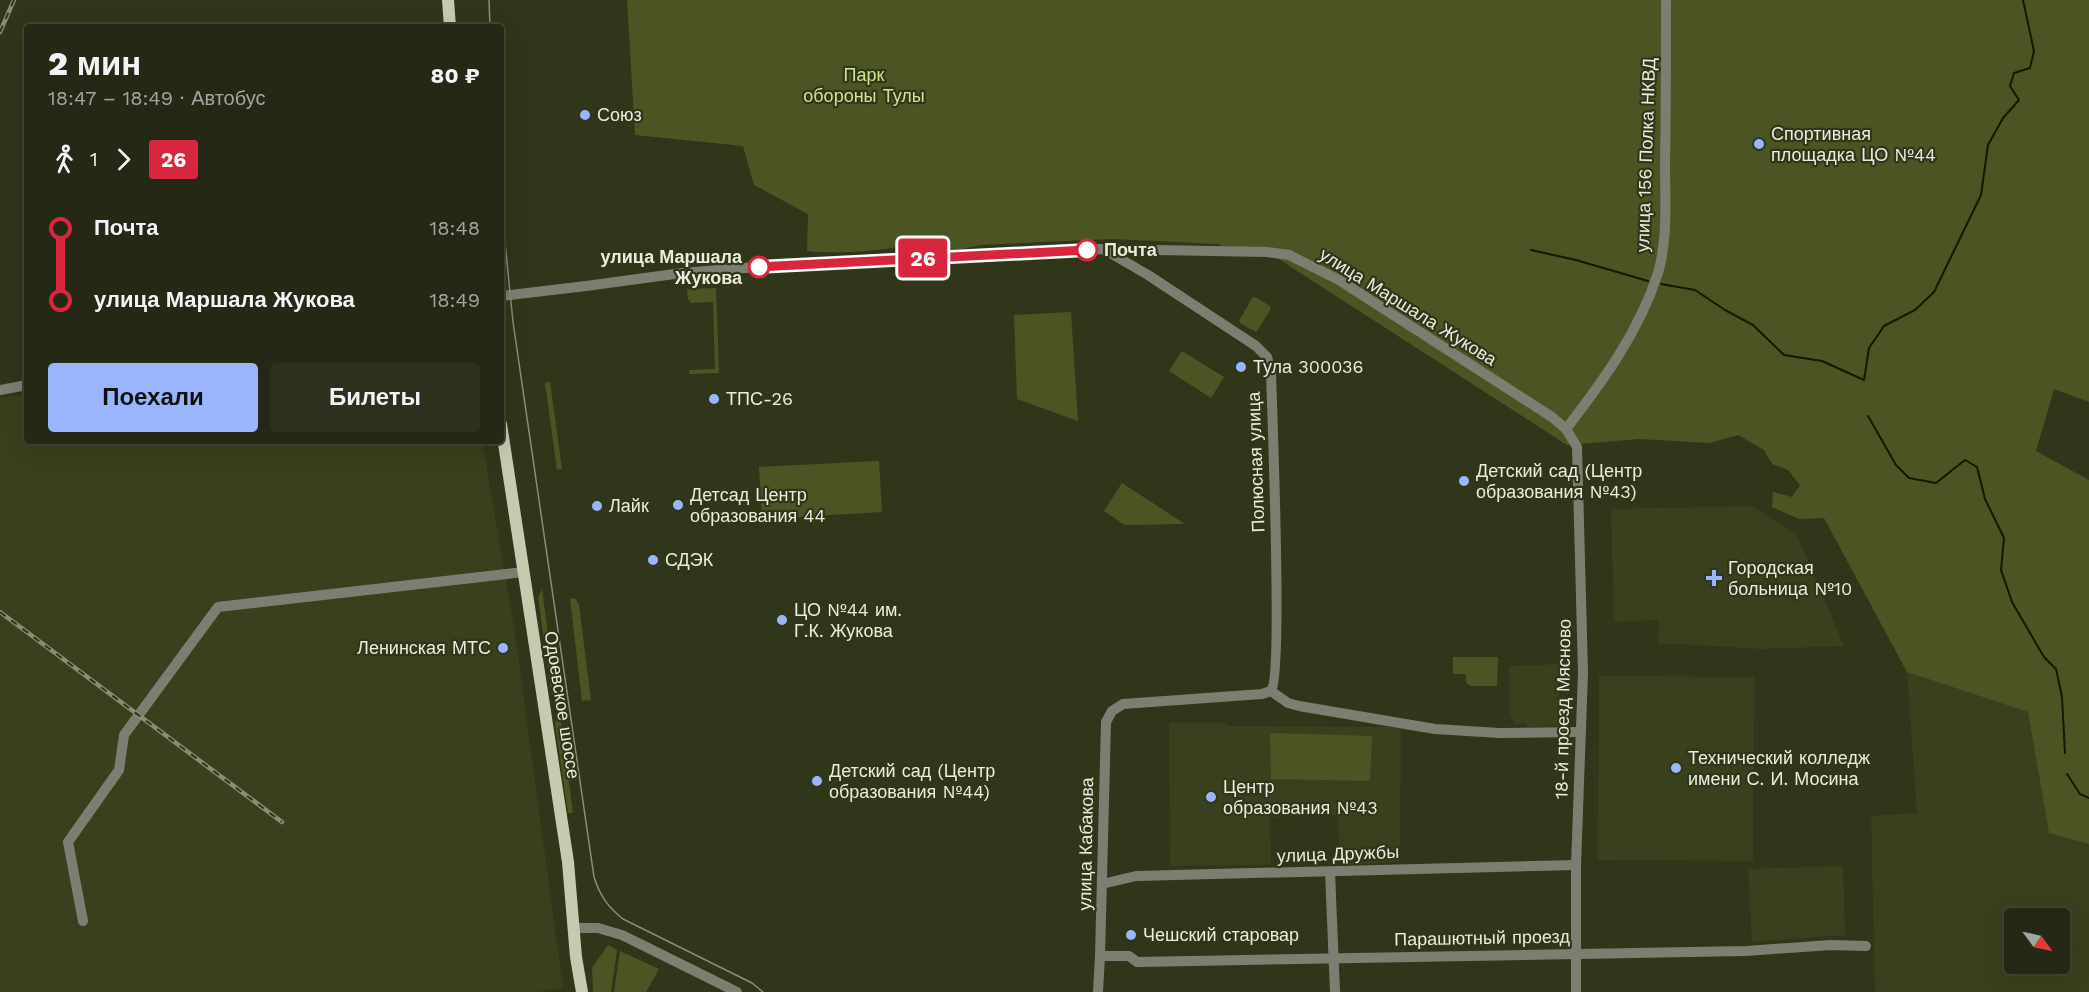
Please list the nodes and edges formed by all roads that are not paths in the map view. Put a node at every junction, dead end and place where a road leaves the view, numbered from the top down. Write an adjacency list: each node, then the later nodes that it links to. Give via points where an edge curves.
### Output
1 (448, 0): 3 (main road)
2 (1666, 0): 8 (street, улица 156 Полка НКВД, via 1665,211 1659,270 1629,340)
3 (450, 24)
4 (1101, 249): 5 (street, улица Маршала Жукова, via 703,271); 8 (street, улица Маршала Жукова, via 1245,250 1289,255 1339,280); 11 (street, Полюсная улица, via 1257,346 1267,357 1276,551 1276,665 1275,687)
5 (504, 296)
6 (24, 386): 7 (street)
7 (0, 390)
8 (1566, 429): 12 (street, 18-й проезд Мясново, via 1577,447 1582,619)
9 (504, 443): 10 (main road, Одоевское шоссе)
10 (524, 572): 16 (street, via 218,607 124,735 119,770 68,842); 17 (main road, Одоевское шоссе)
11 (1271, 691): 12 (street, via 1299,706 1435,729); 15 (street, улица Кабакова, via 1123,704 1112,711 1106,722)
12 (1580, 732): 13 (street, 18-й проезд Мясново)
13 (1576, 865): 14 (street, улица Дружбы); 19 (street, 18-й проезд Мясново)
14 (1330, 872): 15 (street, улица Дружбы, via 1136,876); 21 (street)
15 (1102, 884): 20 (street, улица Кабакова)
16 (83, 921)
17 (574, 928): 22 (main road, Одоевское шоссе); 23 (street, via 598,928 622,935)
18 (1866, 946): 19 (street, Парашютный проезд)
19 (1576, 953): 21 (street, Парашютный проезд); 26 (street, 18-й проезд Мясново)
20 (1101, 956): 21 (street, Парашютный проезд, via 1129,956 1137,962); 24 (street, улица Кабакова)
21 (1334, 957): 25 (street)
22 (582, 992)
23 (737, 992)
24 (1098, 992)
25 (1335, 992)
26 (1576, 992)

